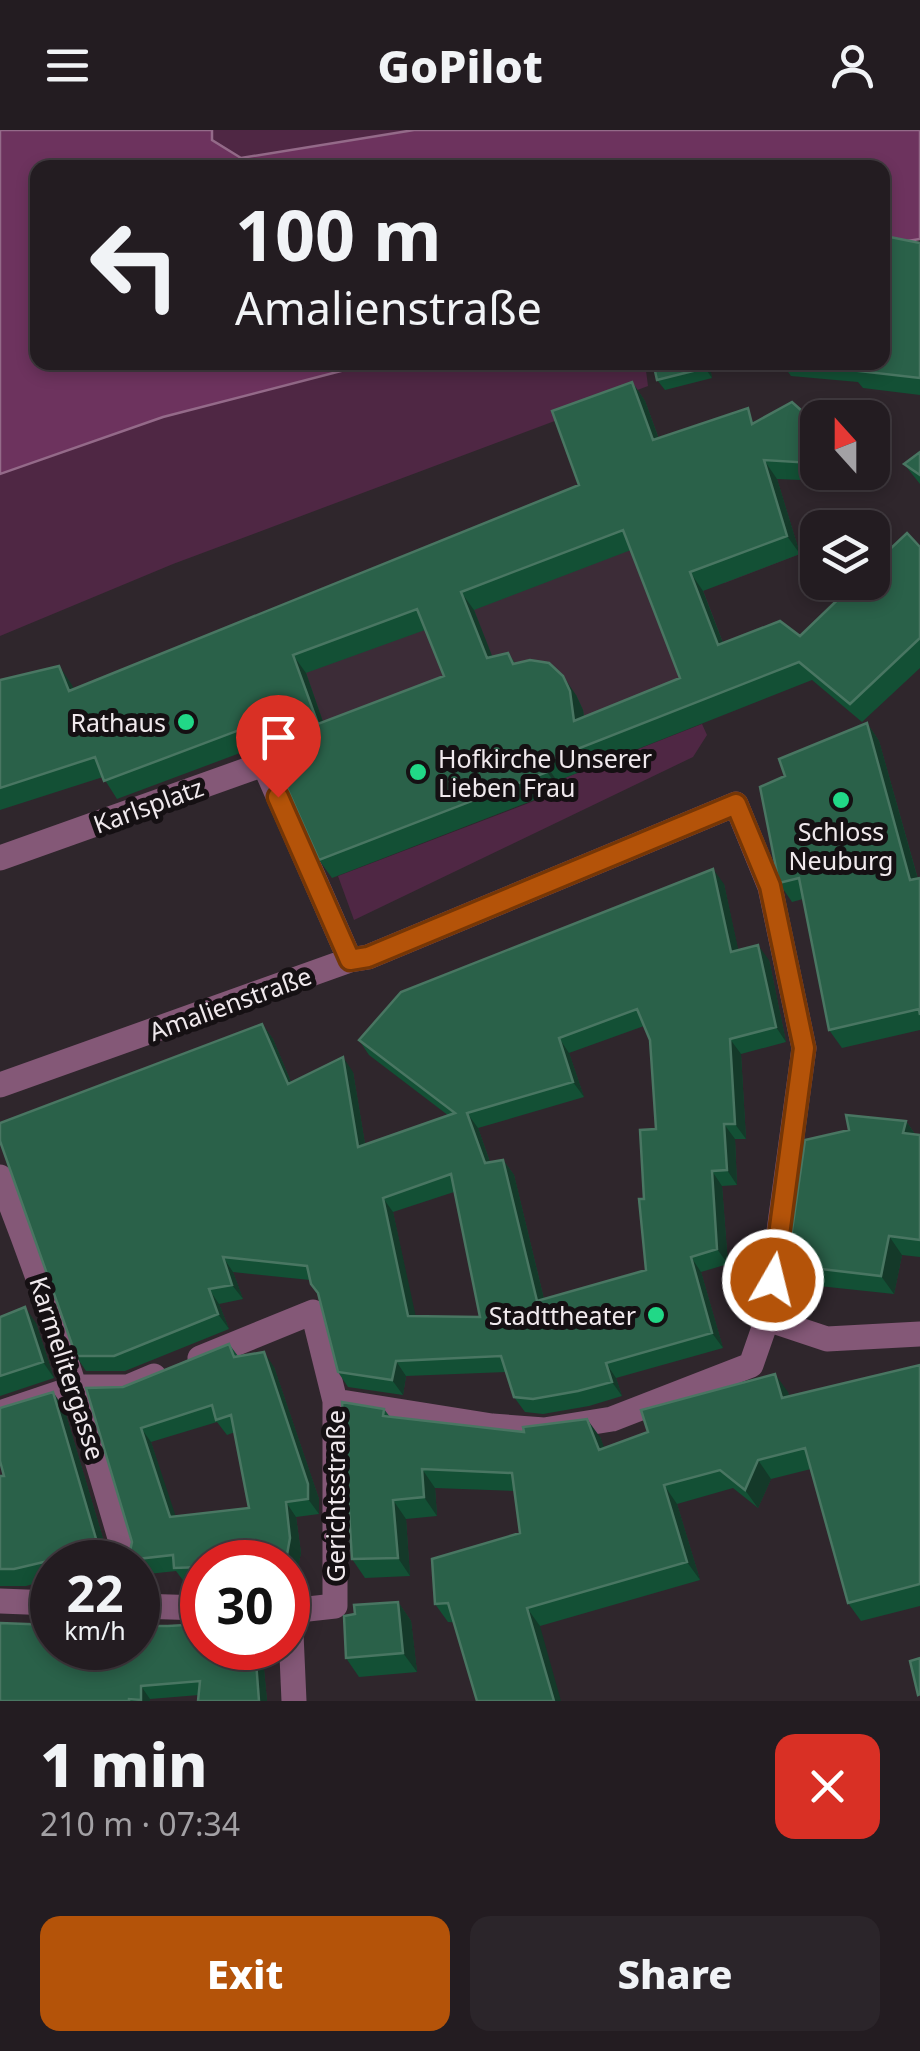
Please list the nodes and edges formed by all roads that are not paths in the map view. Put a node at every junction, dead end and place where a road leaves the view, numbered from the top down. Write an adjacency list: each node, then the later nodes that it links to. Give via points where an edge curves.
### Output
1 (0, 858): 2 (street, Karlsplatz, via 264,764)
2 (350, 960): 3 (street, Amalienstraße); 5 (street, Amalienstraße, via 736,804 770,886 804,1048)
3 (0, 1086)
4 (0, 1177): 7 (street, Karmelitergasse)
5 (768, 1319): 6 (street, via 826,1339); 8 (street, via 751,1365 612,1419 544,1430)
6 (920, 1334)
7 (77, 1388): 8 (street, Gerichtsstraße, via 128,1387 313,1312); 9 (street); 10 (street, Karmelitergasse)
8 (335, 1401): 13 (street, Gerichtsstraße, via 335,1606)
9 (0, 1413)
10 (121, 1540)
11 (0, 1601): 12 (street)
12 (30, 1602)
13 (310, 1608)
14 (292, 1670): 15 (street, Gerichtsstraße)
15 (294, 1701)

